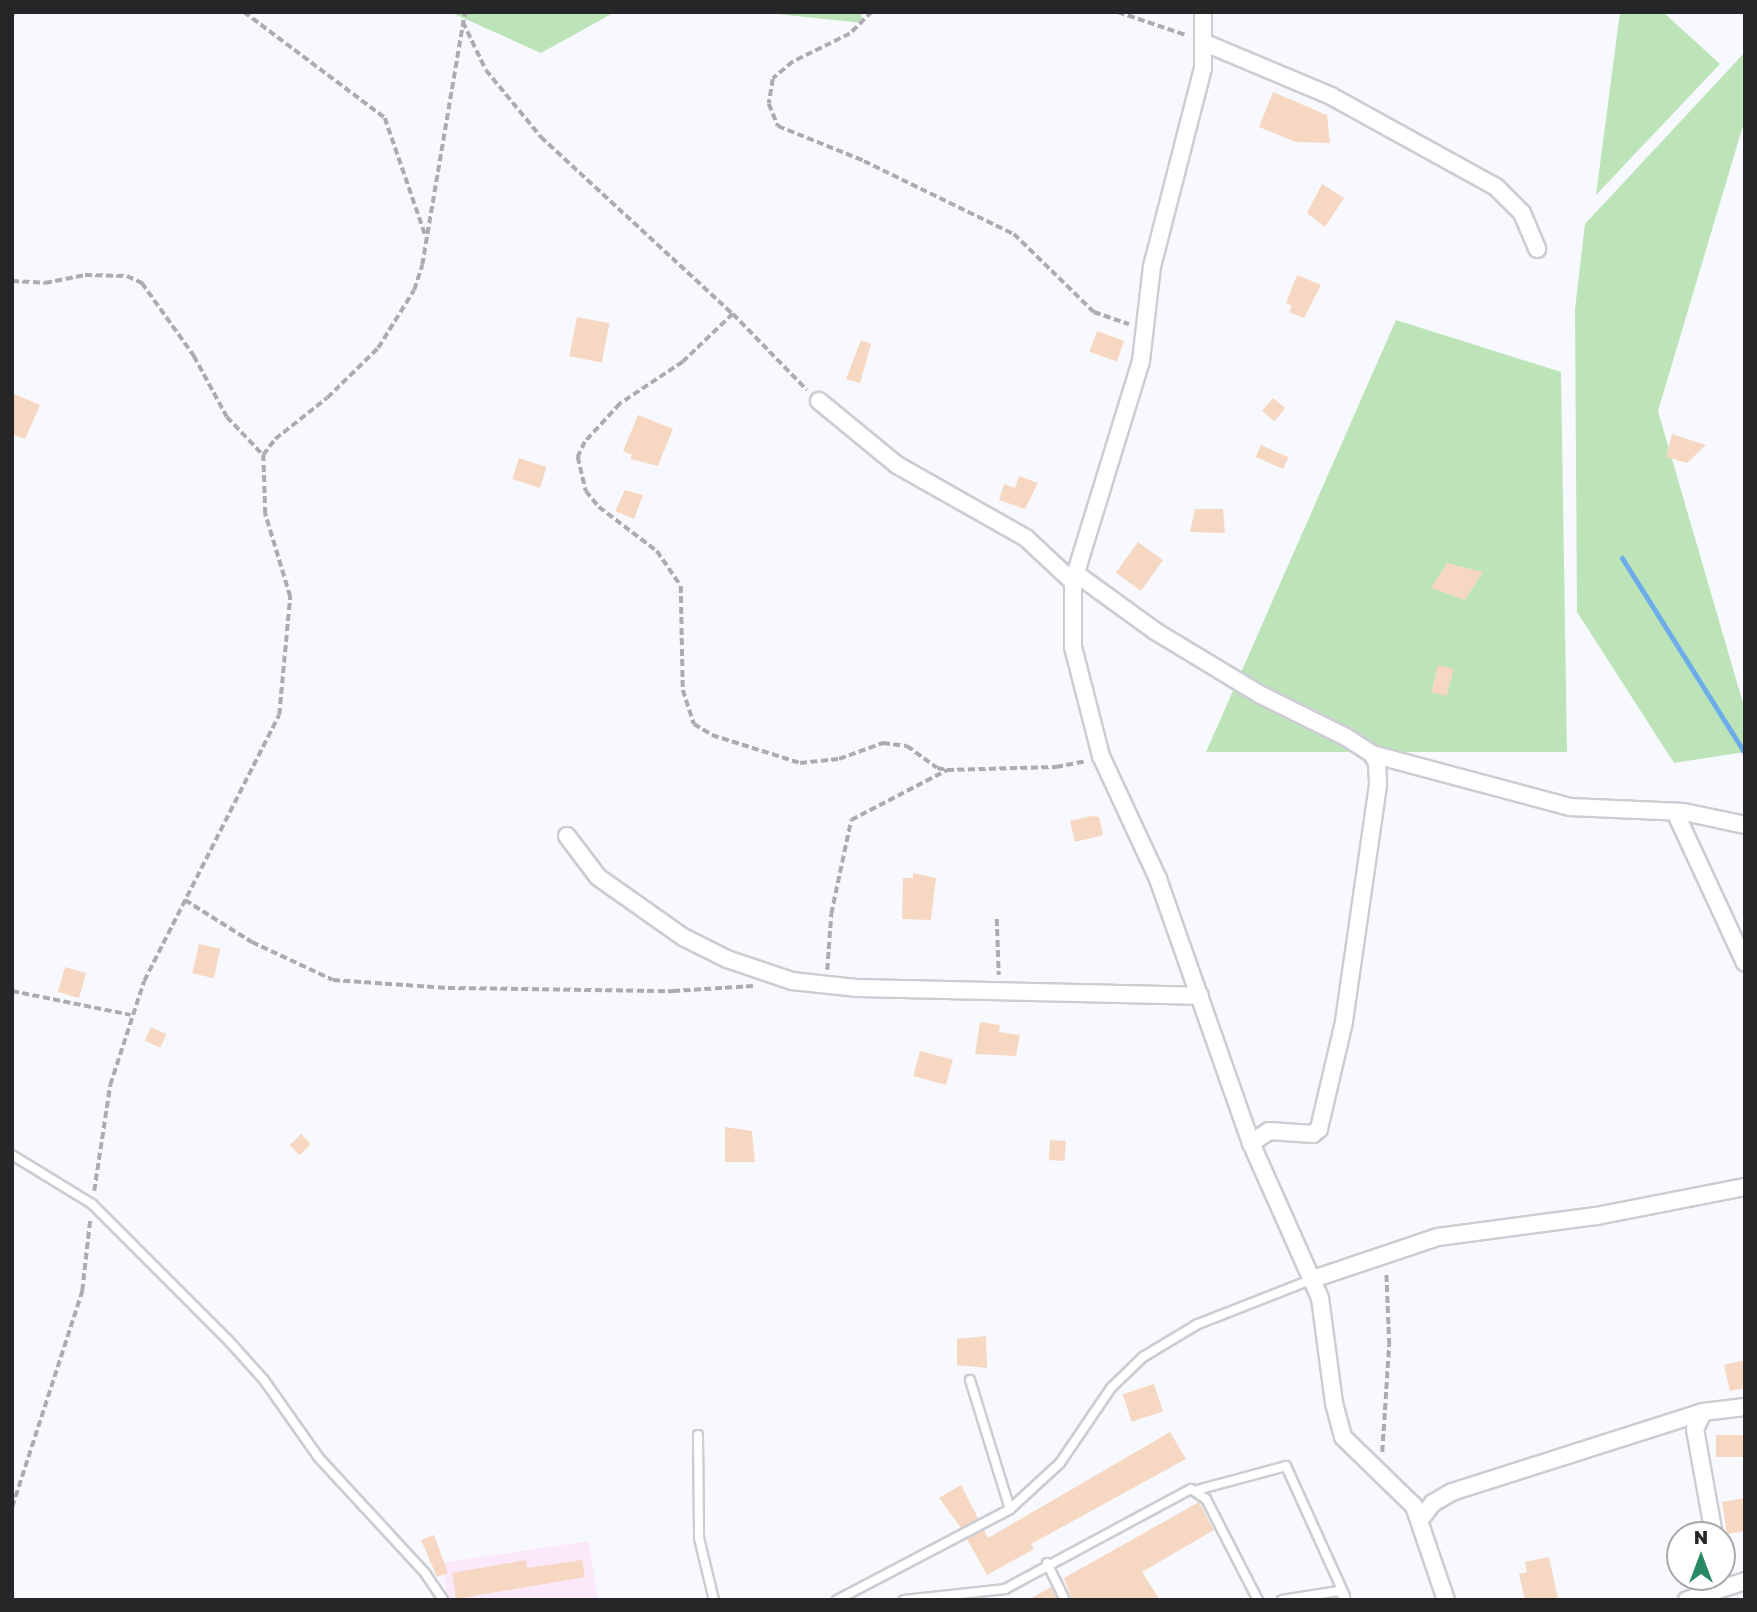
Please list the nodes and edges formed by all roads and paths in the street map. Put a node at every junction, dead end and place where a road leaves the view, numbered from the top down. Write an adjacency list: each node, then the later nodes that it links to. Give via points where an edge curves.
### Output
1 (244, 12): 8 (path, via 385,118)
2 (465, 12): 6 (path)
3 (872, 12): 12 (path, via 850,34 793,62 773,79 769,104 778,126 864,161 1013,234 1094,312)
4 (1118, 12): 7 (path)
5 (1203, 12): 7 (street)
6 (463, 22): 8 (path); 11 (path, via 486,70 541,137)
7 (1205, 43): 9 (street, via 1331,96 1496,187 1522,213); 12 (street, via 1199,93 1152,266)
8 (427, 239): 14 (path, via 414,290 389,334 337,389 275,439)
9 (1537, 249)
10 (12, 281): 14 (path, via 45,283 85,275 127,276 142,283 194,356 227,417)
11 (733, 314): 13 (path); 18 (path, via 683,362 620,404 585,442 578,457 586,491 657,551 681,586 683,690 691,720 712,735 800,763 825,763 895,743)
12 (1145, 329): 15 (street, via 1141,361)
13 (819, 401): 15 (street, via 897,465 1026,538)
14 (263, 455): 22 (path, via 265,514 290,597 284,692 275,726)
15 (1074, 577): 16 (street, via 1173,643); 17 (street, via 1073,647)
16 (1372, 754): 19 (street, via 1570,807); 31 (street, via 1378,785 1348,1000 1319,1129 1313,1134 1269,1131)
17 (1101, 756): 18 (path, via 1056,767); 29 (street, via 1158,879)
18 (947, 770): 26 (path, via 851,820 831,914)
19 (1675, 812): 20 (street); 24 (street)
20 (1745, 825)
21 (567, 836): 25 (street, via 598,877 683,937 727,959)
22 (185, 900): 25 (path, via 310,973 355,984 673,991); 30 (path)
23 (997, 919): 28 (path)
24 (1745, 962)
25 (792, 981): 26 (street)
26 (826, 986): 28 (street)
27 (12, 991): 30 (path)
28 (1000, 991): 29 (street)
29 (1200, 996): 31 (street)
30 (131, 1015): 34 (path, via 107,1100)
31 (1251, 1143): 36 (street)
32 (12, 1155): 34 (lane)
33 (1745, 1187): 35 (street, via 1596,1216 1438,1237)
34 (92, 1204): 43 (path, via 82,1292); 51 (lane, via 264,1380 319,1458 425,1573)
35 (1385, 1251): 36 (street); 41 (path, via 1389,1345)
36 (1313, 1279): 41 (street, via 1322,1309 1339,1426 1349,1447); 44 (lane, via 1198,1324 1143,1357 1111,1388 1060,1463)
37 (970, 1380): 44 (lane)
38 (1745, 1407): 39 (street)
39 (1703, 1412): 45 (street, via 1452,1492 1433,1503); 46 (street, via 1695,1429)
40 (698, 1435): 52 (lane, via 699,1538)
41 (1382, 1477): 45 (street, via 1407,1498)
42 (1197, 1490): 47 (lane, via 1181,1491); 50 (lane, via 1286,1466); 56 (lane, via 1206,1499)
43 (12, 1507)
44 (1010, 1509): 53 (lane)
45 (1420, 1520): 58 (street)
46 (1711, 1521)
47 (1047, 1563): 49 (lane); 55 (lane)
48 (1706, 1591): 59 (street)
49 (991, 1596): 54 (lane)
50 (1346, 1598): 57 (lane, via 1338,1591)
51 (443, 1600)
52 (714, 1600)
53 (837, 1600)
54 (904, 1600)
55 (1065, 1600)
56 (1258, 1600)
57 (1283, 1600)
58 (1446, 1600)
59 (1687, 1600)

